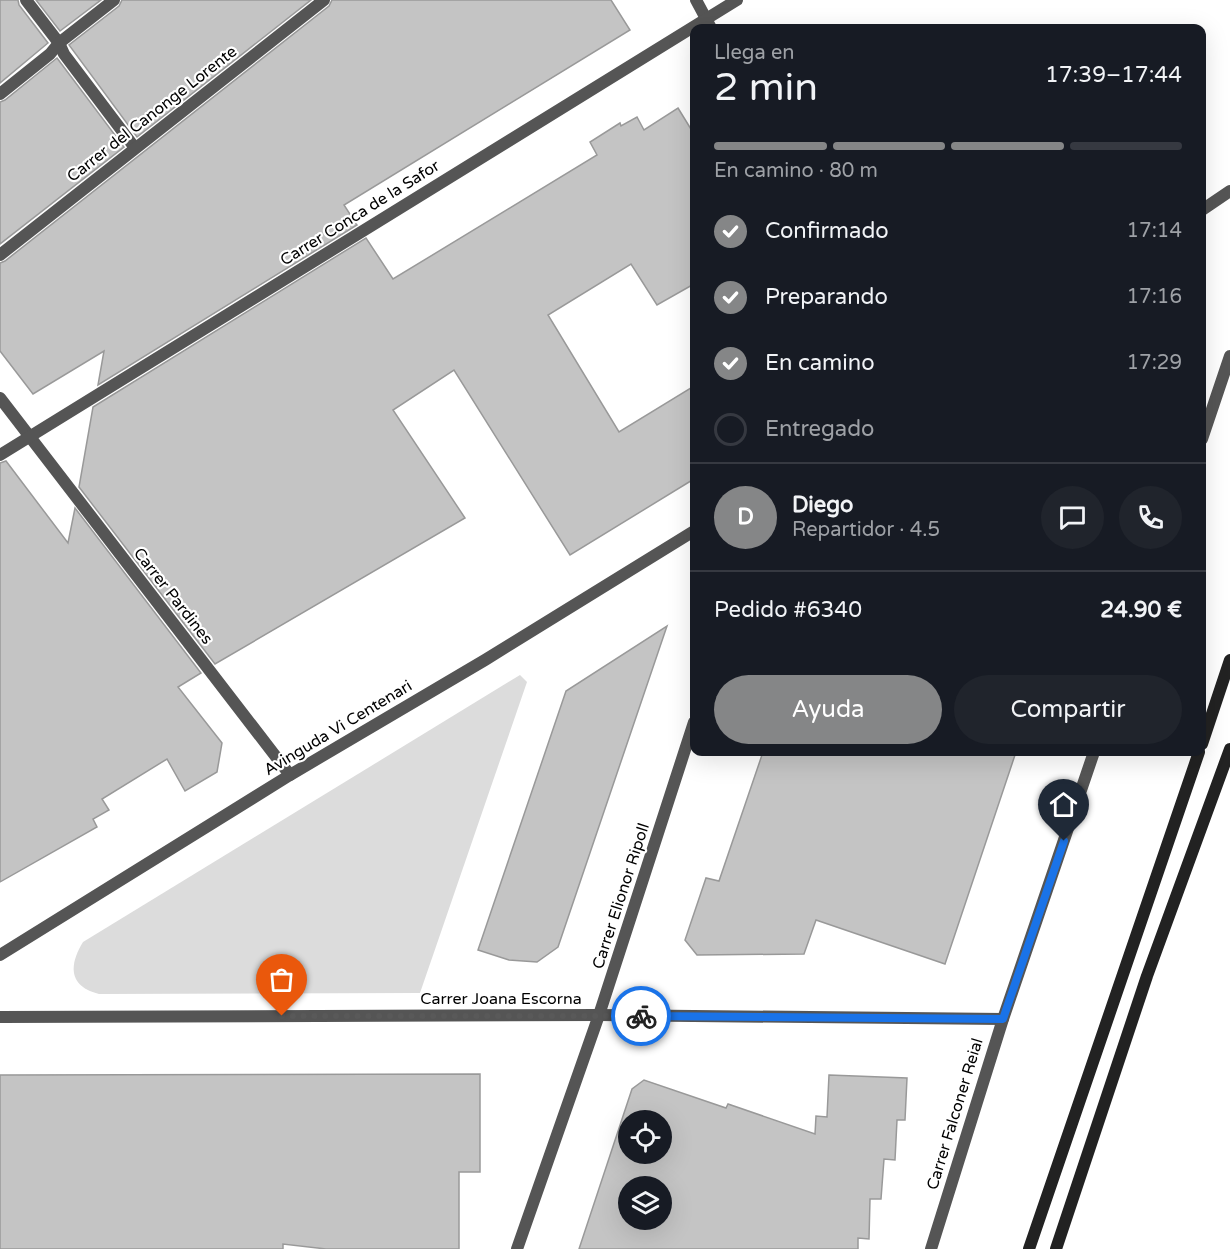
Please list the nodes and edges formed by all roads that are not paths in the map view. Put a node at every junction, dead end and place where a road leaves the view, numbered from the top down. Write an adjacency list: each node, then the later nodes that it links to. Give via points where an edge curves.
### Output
1 (27, 0): 8 (street)
2 (114, 0): 8 (street)
3 (324, 0): 10 (street, Carrer del Canonge Lorente)
4 (696, 0): 6 (street)
5 (737, 0): 6 (street, Carrer Conca de la Safor)
6 (708, 24)
7 (690, 35): 17 (street, Carrer Conca de la Safor)
8 (59, 43): 9 (street); 10 (street)
9 (0, 94)
10 (135, 148): 13 (street, Carrer del Canonge Lorente)
11 (1230, 191): 12 (street)
12 (1206, 207)
13 (0, 255)
14 (1230, 356): 16 (street)
15 (0, 398): 17 (street, Carrer Pardines)
16 (1206, 427)
17 (30, 437): 18 (street, Carrer Conca de la Safor); 26 (street, Carrer Pardines)
18 (0, 455)
19 (690, 533): 26 (street, Avinguda Vi Centenari)
20 (1230, 660): 21 (main road)
21 (1206, 732)
22 (690, 734): 28 (street, Carrer Elionor Ripoll)
23 (1230, 749): 34 (main road, via 1147,975)
24 (1093, 756): 30 (street, Carrer Falconer Reial)
25 (1198, 756): 33 (main road)
26 (290, 775): 27 (street, Avinguda Vi Centenari)
27 (0, 954)
28 (599, 1016): 29 (street, Carrer Joana Escorna); 30 (street, Carrer Joana Escorna); 31 (street, Carrer Elionor Ripoll)
29 (0, 1017)
30 (1003, 1019): 32 (street, Carrer Falconer Reial)
31 (517, 1249)
32 (931, 1249)
33 (1029, 1249)
34 (1056, 1249)

